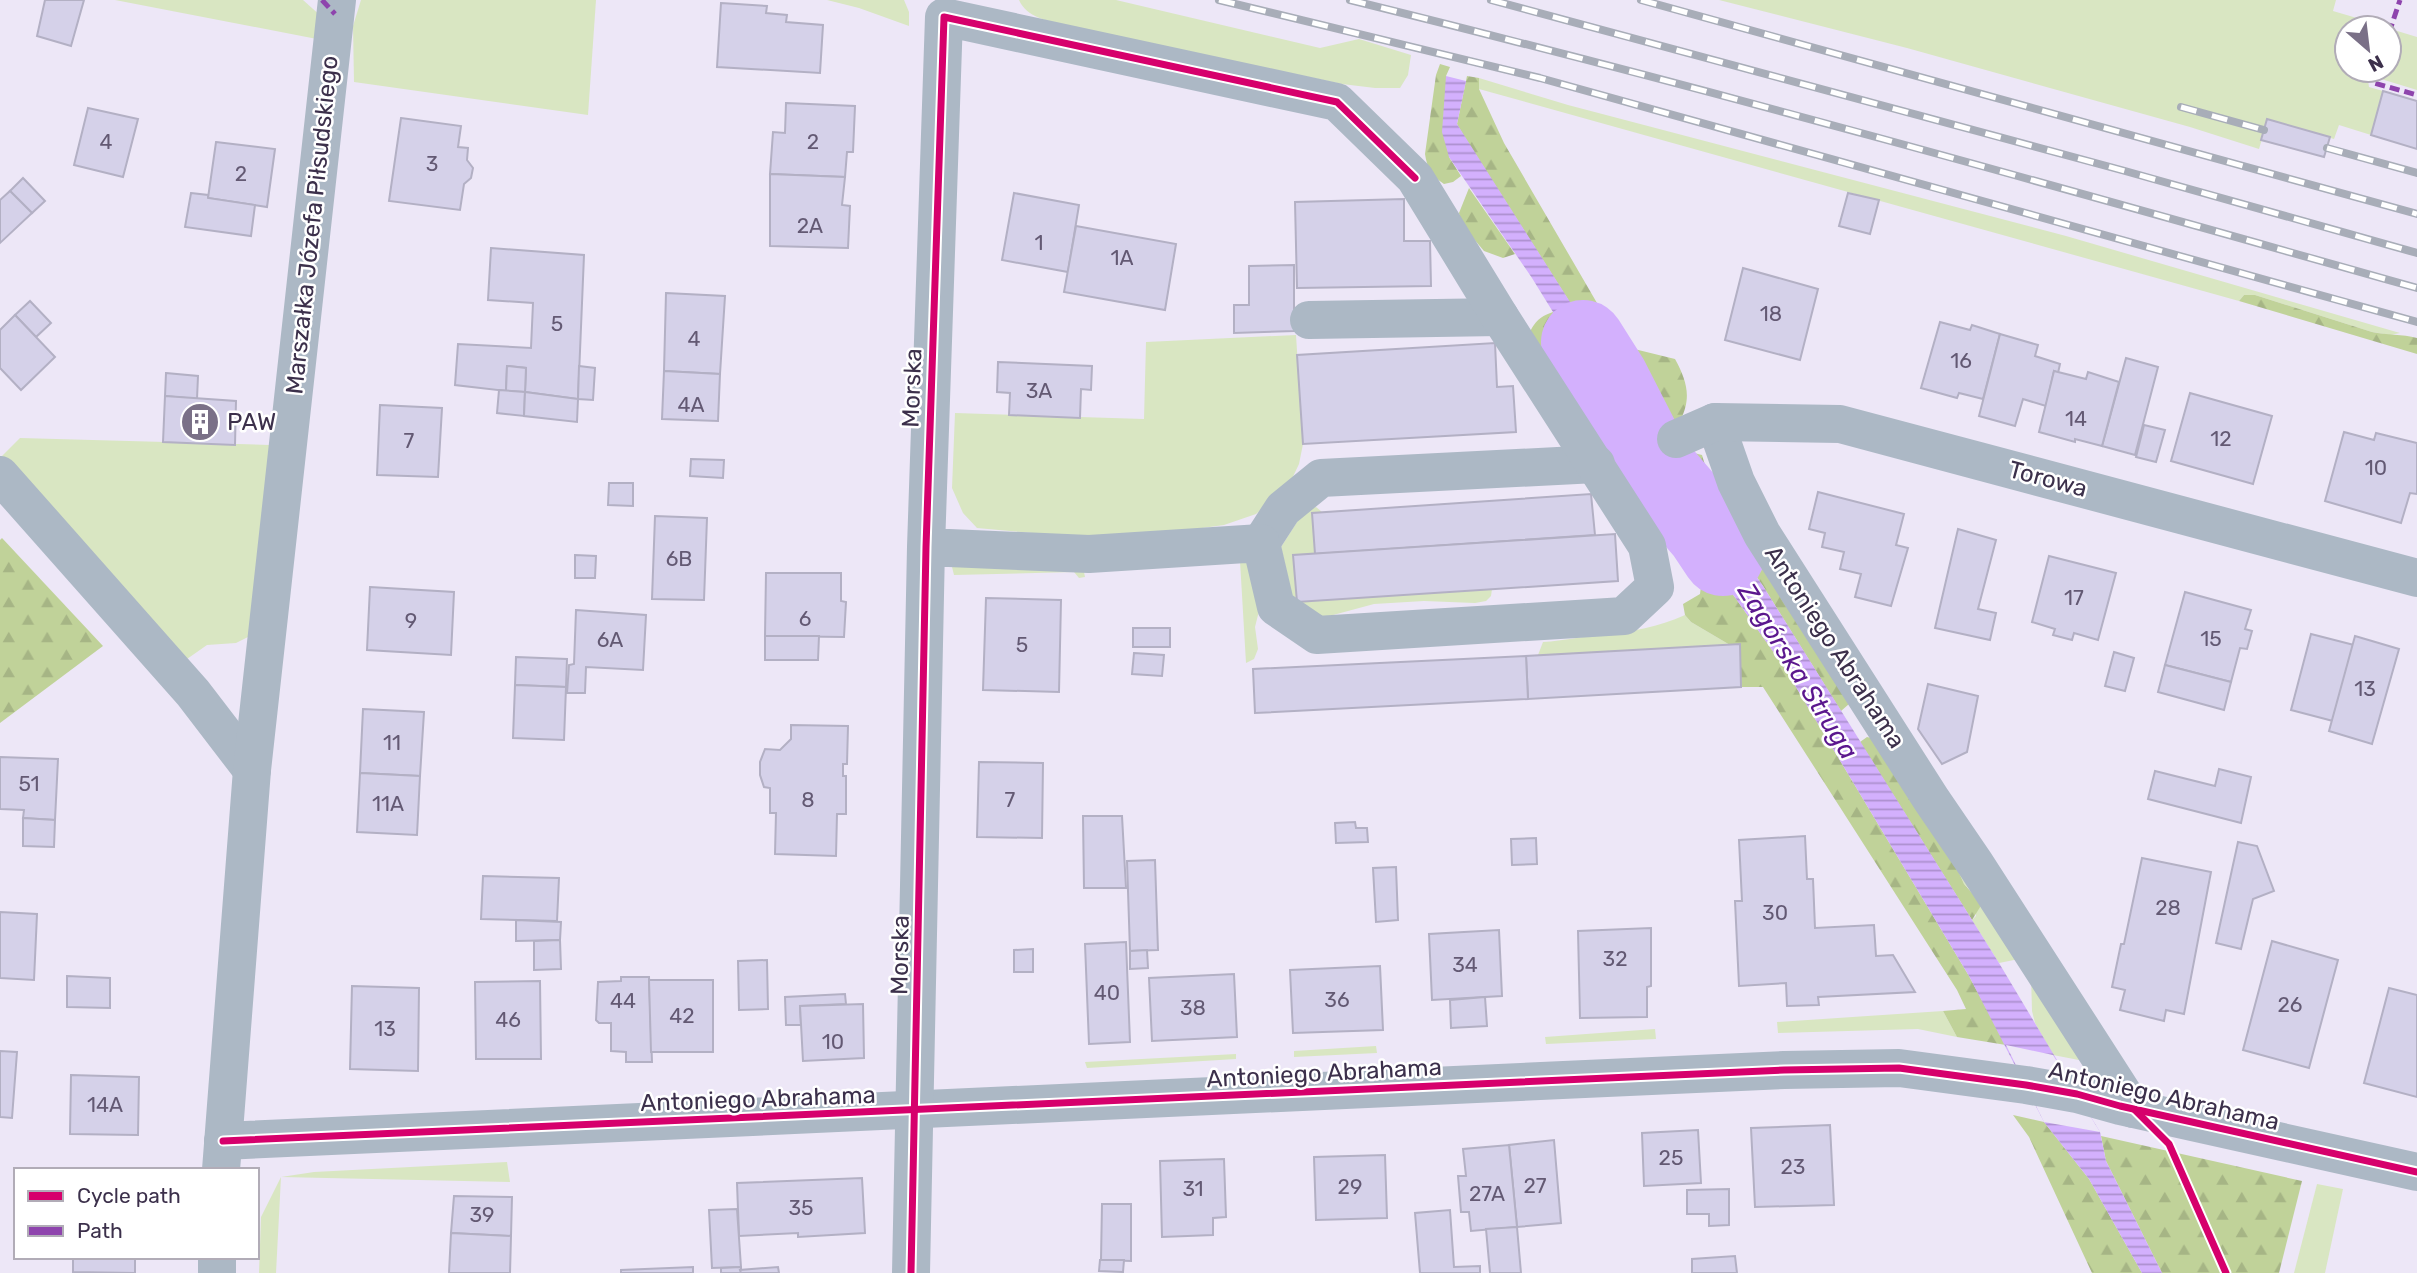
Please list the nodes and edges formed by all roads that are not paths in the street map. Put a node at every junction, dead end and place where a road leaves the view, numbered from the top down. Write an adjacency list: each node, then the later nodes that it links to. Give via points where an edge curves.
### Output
1 (336, 7): 12 (street, Marszałka Józefa Piłsudskiego)
2 (937, 8): 3 (street, Morska, via 1338,102 1415,178); 10 (street, Morska)
3 (1500, 317): 4 (street); 7 (street, Morska)
4 (1309, 320)
5 (1715, 422): 6 (street, Torowa); 11 (street, Torowa, via 1840,424); 13 (street, Antoniego Abrahama, via 1736,482 1762,534)
6 (1676, 439)
7 (1596, 464): 9 (street, via 1321,478 1283,509); 9 (street, Morska, via 1647,546 1655,587 1625,616 1317,635 1276,607)
8 (0, 475): 12 (street, via 193,693)
9 (1261, 543): 10 (street, via 1089,554)
10 (926, 547): 14 (street, Morska)
11 (2417, 578)
12 (252, 770): 15 (street, Marszałka Józefa Piłsudskiego)
13 (2133, 1109): 14 (street, Antoniego Abrahama, via 2077,1094 1899,1068); 16 (street, Antoniego Abrahama)
14 (916, 1111): 15 (street, Antoniego Abrahama); 17 (street, Morska)
15 (222, 1155)
16 (2417, 1172)
17 (911, 1273)

